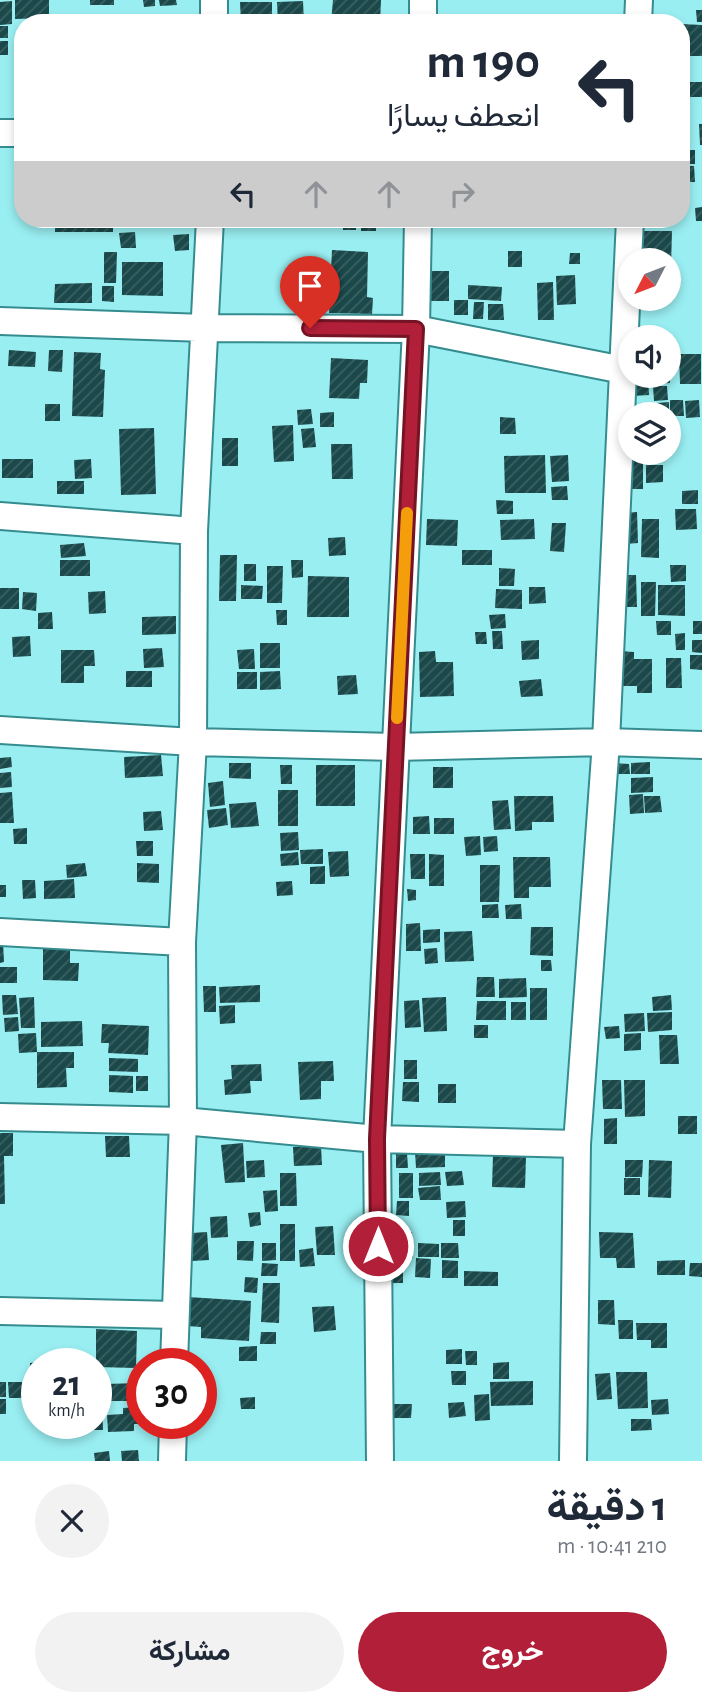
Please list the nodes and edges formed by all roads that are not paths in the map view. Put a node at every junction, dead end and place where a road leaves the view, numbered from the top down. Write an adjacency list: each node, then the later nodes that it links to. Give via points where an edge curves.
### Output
1 (210, 228): 6 (street)
2 (418, 228): 7 (street)
3 (630, 228): 5 (street)
4 (0, 321): 6 (street)
5 (625, 325)
6 (205, 328): 7 (street); 11 (street)
7 (416, 329): 8 (street); 16 (street)
8 (618, 369)
9 (622, 388): 14 (street)
10 (0, 516): 11 (street)
11 (194, 531): 13 (street)
12 (0, 730): 13 (street)
13 (193, 742): 16 (street); 18 (street)
14 (606, 742): 15 (street); 16 (street); 22 (street)
15 (702, 745)
16 (395, 747): 21 (street)
17 (0, 932): 18 (street)
18 (182, 942): 20 (street)
19 (0, 1117): 20 (street)
20 (183, 1121): 21 (street); 24 (street)
21 (377, 1139): 22 (street); 28 (street)
22 (577, 1144): 29 (street)
23 (0, 1311): 24 (street)
24 (175, 1315): 25 (street)
25 (174, 1348)
26 (173, 1439): 27 (street)
27 (172, 1461)
28 (380, 1461)
29 (573, 1461)

